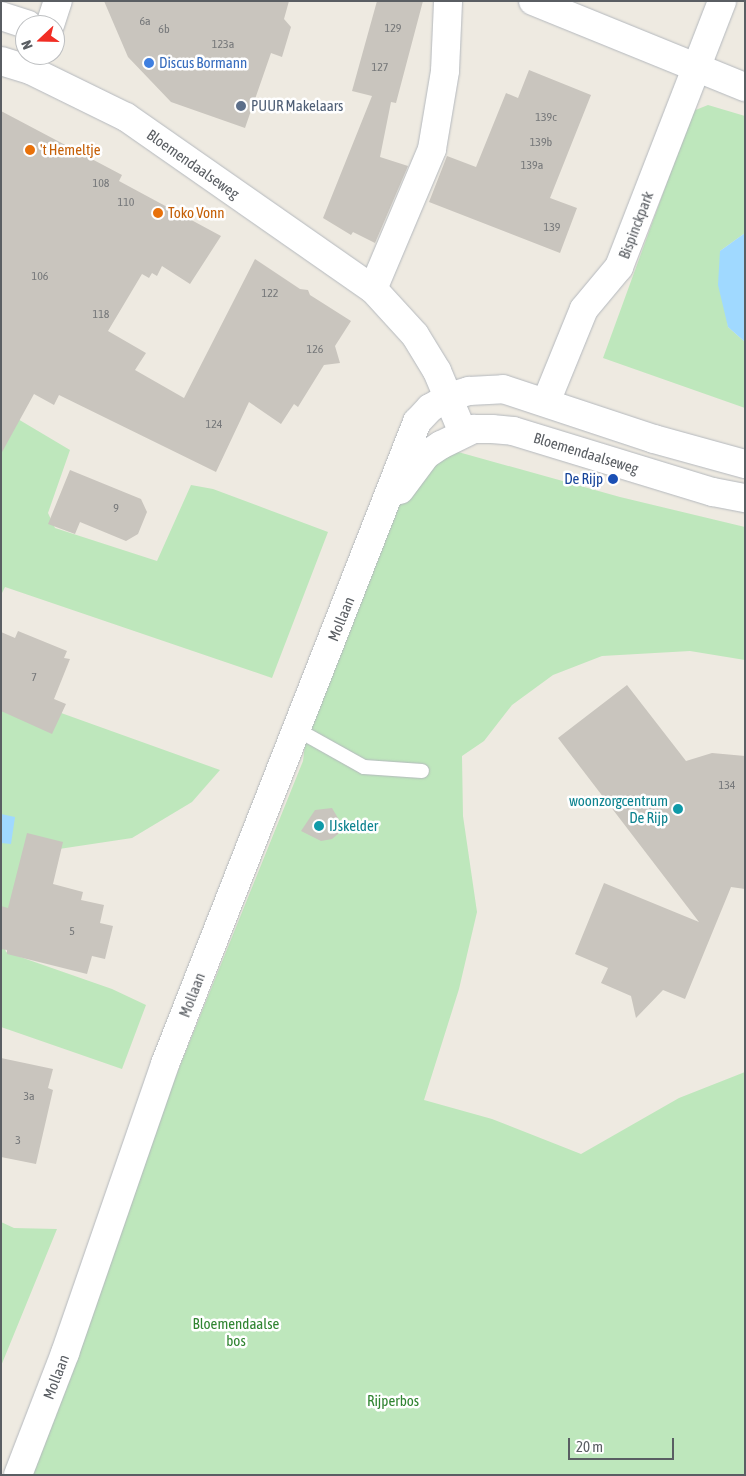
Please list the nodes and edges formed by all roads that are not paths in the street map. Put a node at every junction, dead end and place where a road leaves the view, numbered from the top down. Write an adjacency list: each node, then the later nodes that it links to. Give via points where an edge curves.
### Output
1 (58, 1): 5 (street)
2 (448, 1): 13 (street, via 445,71 432,149)
3 (533, 1): 11 (street)
4 (722, 1): 11 (street, Bispinckpark)
5 (53, 15)
6 (1, 16): 7 (street)
7 (15, 21)
8 (1, 61): 9 (street, Bloemendaalseweg)
9 (15, 61)
10 (38, 65): 13 (street, Bloemendaalseweg, via 126,117)
11 (697, 66): 12 (street); 15 (street, Bispinckpark, via 620,267 584,309)
12 (745, 87)
13 (372, 289): 14 (street, Bloemendaalseweg, via 415,335)
14 (449, 397): 15 (street, via 490,388 517,392); 16 (street, Bloemendaalseweg); 19 (street, Mollaan, via 430,408 417,422)
15 (546, 402): 17 (street, via 654,439)
16 (462, 433): 18 (street, Bloemendaalseweg, via 474,429 513,430 704,489); 19 (street, Mollaan, via 426,455)
17 (745, 464)
18 (745, 498)
19 (381, 521): 20 (street, Mollaan)
20 (296, 729): 21 (lane, via 364,767); 22 (street, Mollaan, via 165,1064 65,1353)
21 (422, 771)
22 (18, 1475)

